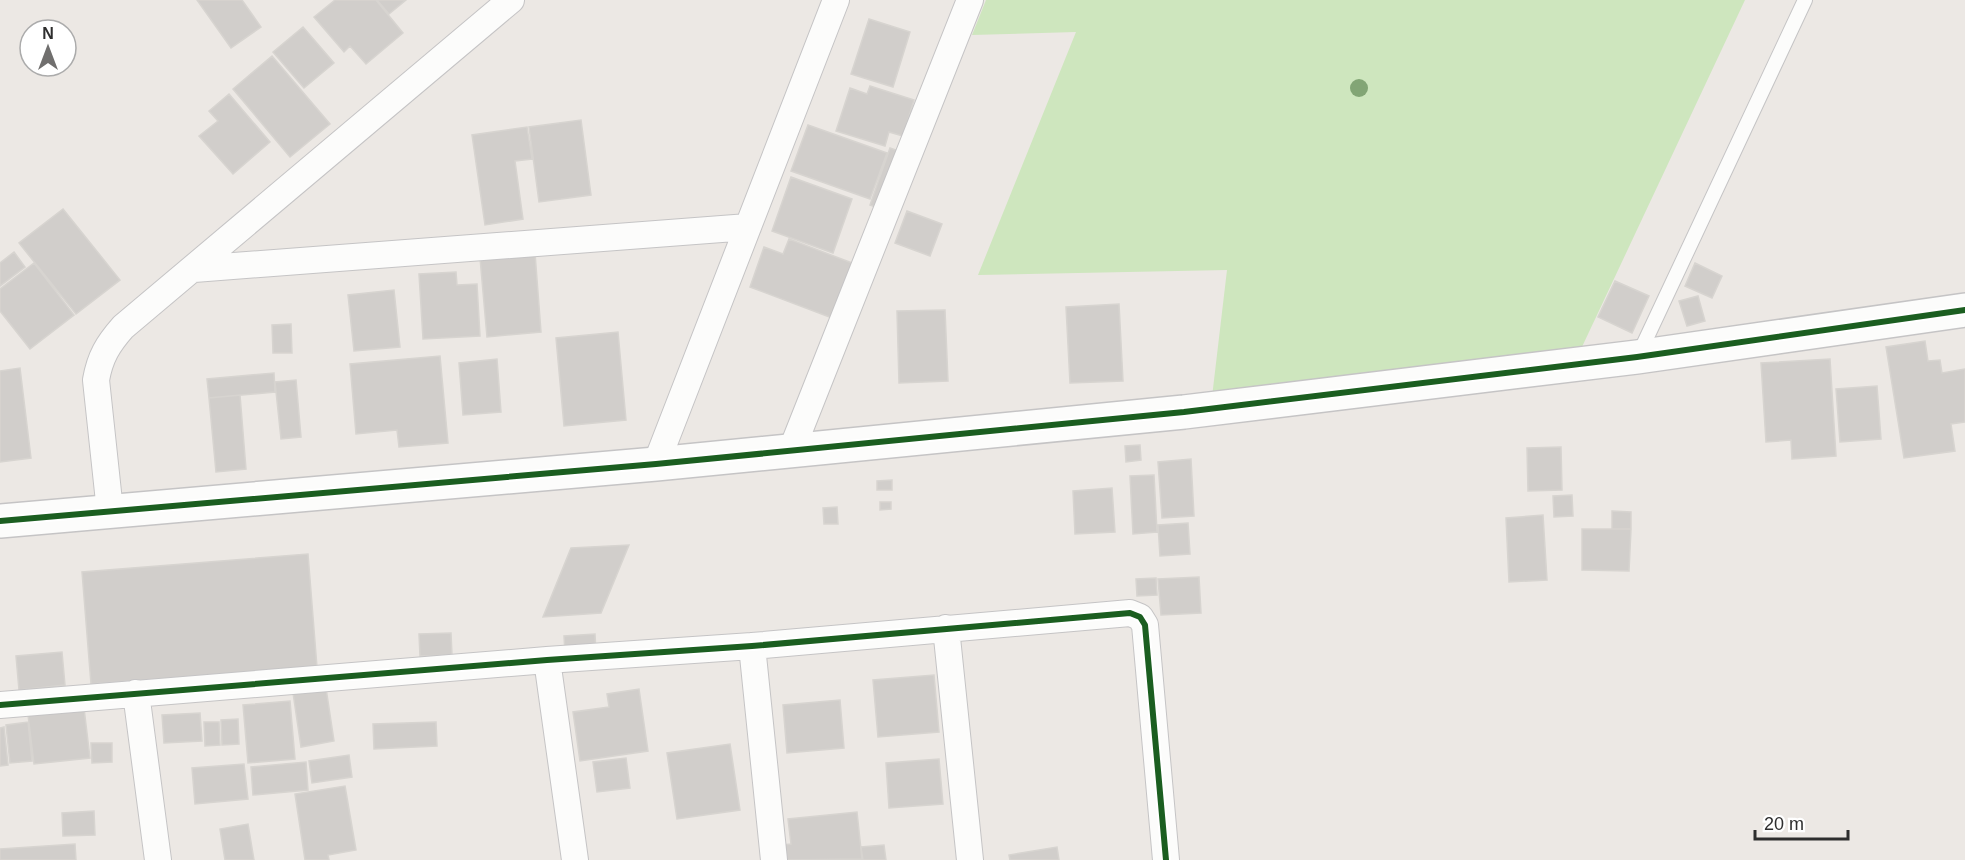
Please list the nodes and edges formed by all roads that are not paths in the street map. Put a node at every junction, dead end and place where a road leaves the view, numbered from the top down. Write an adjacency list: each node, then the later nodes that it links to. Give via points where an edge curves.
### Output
1 (511, 0): 6 (street)
2 (836, 0): 5 (street)
3 (970, 0): 9 (street)
4 (1805, 0): 8 (lane)
5 (748, 227): 6 (street); 10 (street)
6 (194, 269): 11 (street, via 123,327 100,358 97,405)
7 (1965, 310): 8 (street)
8 (1637, 357): 9 (street, via 1184,412)
9 (792, 449): 10 (street)
10 (656, 464): 11 (street)
11 (110, 511): 12 (street)
12 (0, 521)
13 (946, 628): 14 (street); 21 (street); 22 (street, via 1104,614 1140,616 1145,625)
14 (752, 646): 15 (street); 20 (street)
15 (547, 660): 16 (street); 19 (street)
16 (136, 693): 17 (street); 18 (street)
17 (0, 705)
18 (158, 860)
19 (575, 860)
20 (774, 860)
21 (970, 860)
22 (1166, 860)

